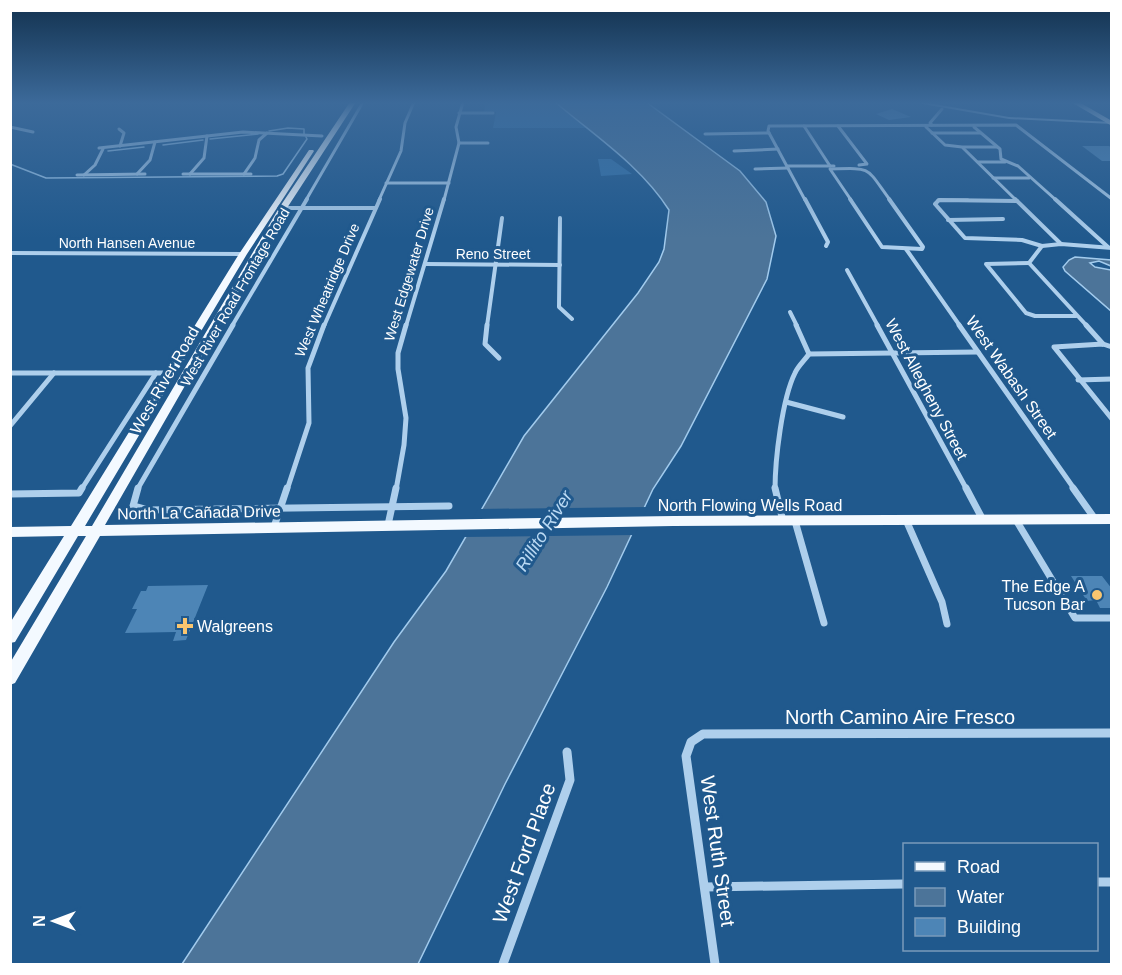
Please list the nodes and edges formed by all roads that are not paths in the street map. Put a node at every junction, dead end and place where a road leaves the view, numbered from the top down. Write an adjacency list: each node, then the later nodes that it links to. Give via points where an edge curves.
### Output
1 (962, 147): 17 (street)
2 (997, 147): 18 (street, via 1000,157)
3 (106, 148): 29 (street, via 101,148 95,165)
4 (153, 148): 22 (street, via 150,160)
5 (205, 148): 25 (street, via 204,158)
6 (257, 148): 26 (street)
7 (314, 148): 36 (main road, West River Road)
8 (322, 148): 37 (main road, West River Road)
9 (336, 148): 38 (street, West River Road Frontage Road)
10 (402, 148): 32 (street, West Wheatridge Drive)
11 (458, 148): 33 (street, West Edgewater Drive)
12 (818, 148): 19 (street)
13 (854, 148): 19 (street, via 867,164)
14 (1045, 148): 34 (street)
15 (778, 149): 16 (street); 20 (street)
16 (734, 151)
17 (978, 162): 18 (street); 30 (street)
18 (1008, 162): 31 (street)
19 (830, 166): 20 (street)
20 (787, 167): 21 (street); 45 (street, via 828,242)
21 (755, 169)
22 (137, 174): 23 (street); 29 (street)
23 (145, 174)
24 (183, 174): 25 (street)
25 (190, 174): 26 (street)
26 (244, 174): 27 (street)
27 (251, 174)
28 (76, 175): 29 (street)
29 (84, 175)
30 (993, 178): 31 (street); 35 (street)
31 (1029, 178): 47 (street)
32 (386, 183): 33 (street); 39 (street, West Wheatridge Drive)
33 (449, 183): 52 (street, West Edgewater Drive)
34 (1112, 199)
35 (1017, 201): 43 (street, via 935,202); 44 (street)
36 (272, 208): 37 (street); 50 (main road, West River Road)
37 (283, 208): 38 (street); 88 (main road, West River Road)
38 (301, 208): 39 (street); 78 (street, West River Road Frontage Road, via 135,494 133,506 148,510)
39 (375, 208): 78 (street, West Wheatridge Drive, via 308,368 309,423)
40 (502, 218): 53 (street)
41 (560, 218): 54 (street)
42 (1003, 219): 43 (street)
43 (948, 220): 46 (street, via 965,238 1022,240)
44 (1061, 243): 46 (street); 47 (street)
45 (826, 246)
46 (1042, 246): 51 (street)
47 (1110, 247)
48 (906, 249): 48 (street, via 879,244 830,169 868,171 923,247); 62 (street, West Wabash Street)
49 (10, 253): 50 (street, North Hansen Avenue)
50 (243, 254): 68 (main road, West River Road)
51 (1029, 263): 57 (street); 57 (street, via 986,264 1026,313)
52 (426, 264): 53 (street, Reno Street); 77 (street, West Edgewater Drive, via 397,356 406,419)
53 (496, 264): 54 (street, Reno Street); 64 (street, via 485,344)
54 (560, 265): 58 (street, via 560,307)
55 (847, 270): 61 (street, West Allegheny Street)
56 (790, 312): 63 (street)
57 (1076, 316): 59 (street)
58 (572, 319)
59 (1103, 344): 60 (street); 70 (street, via 1054,347)
60 (1112, 347)
61 (892, 351): 62 (street); 63 (street); 82 (street, West Allegheny Street)
62 (978, 352): 79 (street, West Wabash Street)
63 (809, 354): 71 (street, via 795,373)
64 (499, 358)
65 (10, 373): 66 (street)
66 (54, 373): 67 (street); 74 (street)
67 (156, 373): 68 (street); 75 (street, via 79,493)
68 (173, 373): 87 (main road, West River Road)
69 (1112, 379): 70 (street)
70 (1078, 380): 73 (street)
71 (786, 402): 72 (street); 84 (street, via 774,483)
72 (843, 417)
73 (1112, 419)
74 (10, 426)
75 (10, 494)
76 (449, 506): 77 (street)
77 (391, 507): 78 (street); 85 (street, West Edgewater Drive)
78 (281, 509): 86 (street, West Wheatridge Drive)
79 (1096, 519): 80 (main road, North Flowing Wells Road); 83 (main road, North Flowing Wells Road)
80 (1112, 519)
81 (906, 520): 82 (main road, North Flowing Wells Road); 84 (main road, North Flowing Wells Road); 92 (street, via 942,602)
82 (983, 520): 83 (main road, North Flowing Wells Road)
83 (1016, 520): 90 (street, via 1075,618)
84 (789, 521): 85 (main road, North Flowing Wells Road); 91 (street)
85 (388, 525): 86 (main road, North La Cañada Drive)
86 (274, 527): 88 (main road, North La Cañada Drive)
87 (76, 531): 88 (main road, North La Cañada Drive); 89 (main road, North La Cañada Drive); 93 (main road, West River Road)
88 (96, 531): 94 (main road, West River Road)
89 (10, 532)
90 (1112, 618)
91 (824, 623)
92 (947, 624)
93 (10, 637)
94 (10, 678)
95 (1112, 733): 96 (street, North Camino Aire Fresco, via 703,734)
96 (691, 742): 99 (street, West Ruth Street, via 686,756)
97 (567, 752): 100 (street, West Ford Place, via 570,780)
98 (903, 884): 99 (street)
99 (705, 886): 101 (street, West Ruth Street)
100 (503, 964)
101 (715, 964)

